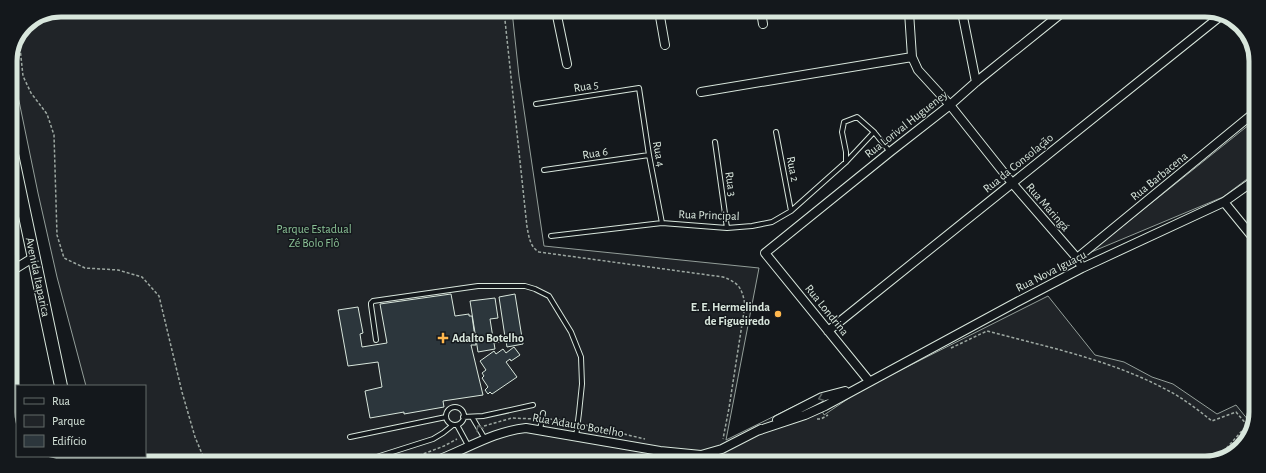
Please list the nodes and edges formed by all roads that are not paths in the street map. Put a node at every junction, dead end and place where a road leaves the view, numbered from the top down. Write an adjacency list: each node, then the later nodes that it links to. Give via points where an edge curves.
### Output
1 (557, 17): 11 (street)
2 (660, 17): 9 (street)
3 (761, 17): 8 (street)
4 (909, 17): 10 (street)
5 (963, 17): 12 (street)
6 (1056, 17): 12 (street, Rua Lorival Hugueney)
7 (1217, 19): 26 (street, Rua da Consolação)
8 (763, 24)
9 (665, 45)
10 (912, 57): 14 (street); 16 (street, Rua Maringá, via 918,70)
11 (567, 64)
12 (976, 82): 16 (street, Rua Lorival Hugueney)
13 (639, 88): 15 (lane, Rua 5); 22 (lane, Rua 4)
14 (700, 92)
15 (536, 104)
16 (950, 105): 21 (street, Rua Lorival Hugueney); 26 (street, Rua Maringá)
17 (1249, 118): 36 (street, Rua Barbacena)
18 (776, 132): 29 (lane, Rua 2)
19 (874, 132): 21 (lane); 23 (lane, Rua Principal); 23 (lane, via 857,117 844,122 842,132)
20 (715, 142): 31 (lane, Rua 3)
21 (890, 152): 34 (street, Rua Lorival Hugueney)
22 (649, 155): 24 (lane, Rua 6); 30 (lane, Rua 4)
23 (846, 162): 29 (lane, Rua Principal)
24 (544, 170)
25 (17, 177): 35 (street, Avenida Itaparica)
26 (1012, 183): 36 (street, Rua Maringá); 39 (street, Rua da Consolação)
27 (1249, 184): 28 (street, Rua Nova Iguaçu)
28 (1224, 202): 32 (street); 38 (street, Rua Nova Iguaçu)
29 (791, 211): 31 (lane, Rua Principal, via 772,222)
30 (662, 223): 31 (lane, Rua Principal); 33 (lane, Rua Principal)
31 (727, 228)
32 (1249, 233)
33 (551, 236)
34 (765, 253): 39 (street, Rua Londrina)
35 (34, 256): 37 (street); 42 (street, Avenida Itaparica)
36 (1077, 258): 38 (street, Rua Maringá)
37 (17, 267)
38 (1082, 268): 41 (street, Rua Nova Iguaçu)
39 (828, 331): 41 (street, Rua Londrina)
40 (376, 340): 51 (lane, via 371,305 373,301 478,286 535,288 549,296 571,332 581,357 582,384)
41 (869, 381): 54 (street, Rua Nova Iguaçu, via 859,387 822,397)
42 (61, 385)
43 (533, 405): 47 (lane)
44 (542, 413): 49 (lane)
45 (446, 417): 46 (lane, via 449,409 458,408 462,411); 48 (lane, via 447,421); 50 (lane)
46 (463, 417): 47 (lane); 48 (lane, via 463,421)
47 (472, 417): 52 (lane, one-way to 47)
48 (455, 425): 53 (lane); 56 (lane, via 433,439)
49 (540, 430): 51 (street, Rua Adauto Botelho); 52 (street, Rua Adauto Botelho, via 526,428 509,431)
50 (350, 437)
51 (576, 437): 58 (street, Rua Adauto Botelho)
52 (485, 440): 53 (street, Rua Adauto Botelho)
53 (469, 447): 57 (street, Rua Adauto Botelho)
54 (722, 449): 55 (street, Rua Adauto Botelho)
55 (711, 453): 59 (street, Rua Adauto Botelho); 60 (lane)
56 (380, 456)
57 (447, 456)
58 (680, 456)
59 (694, 456)
60 (713, 456)

